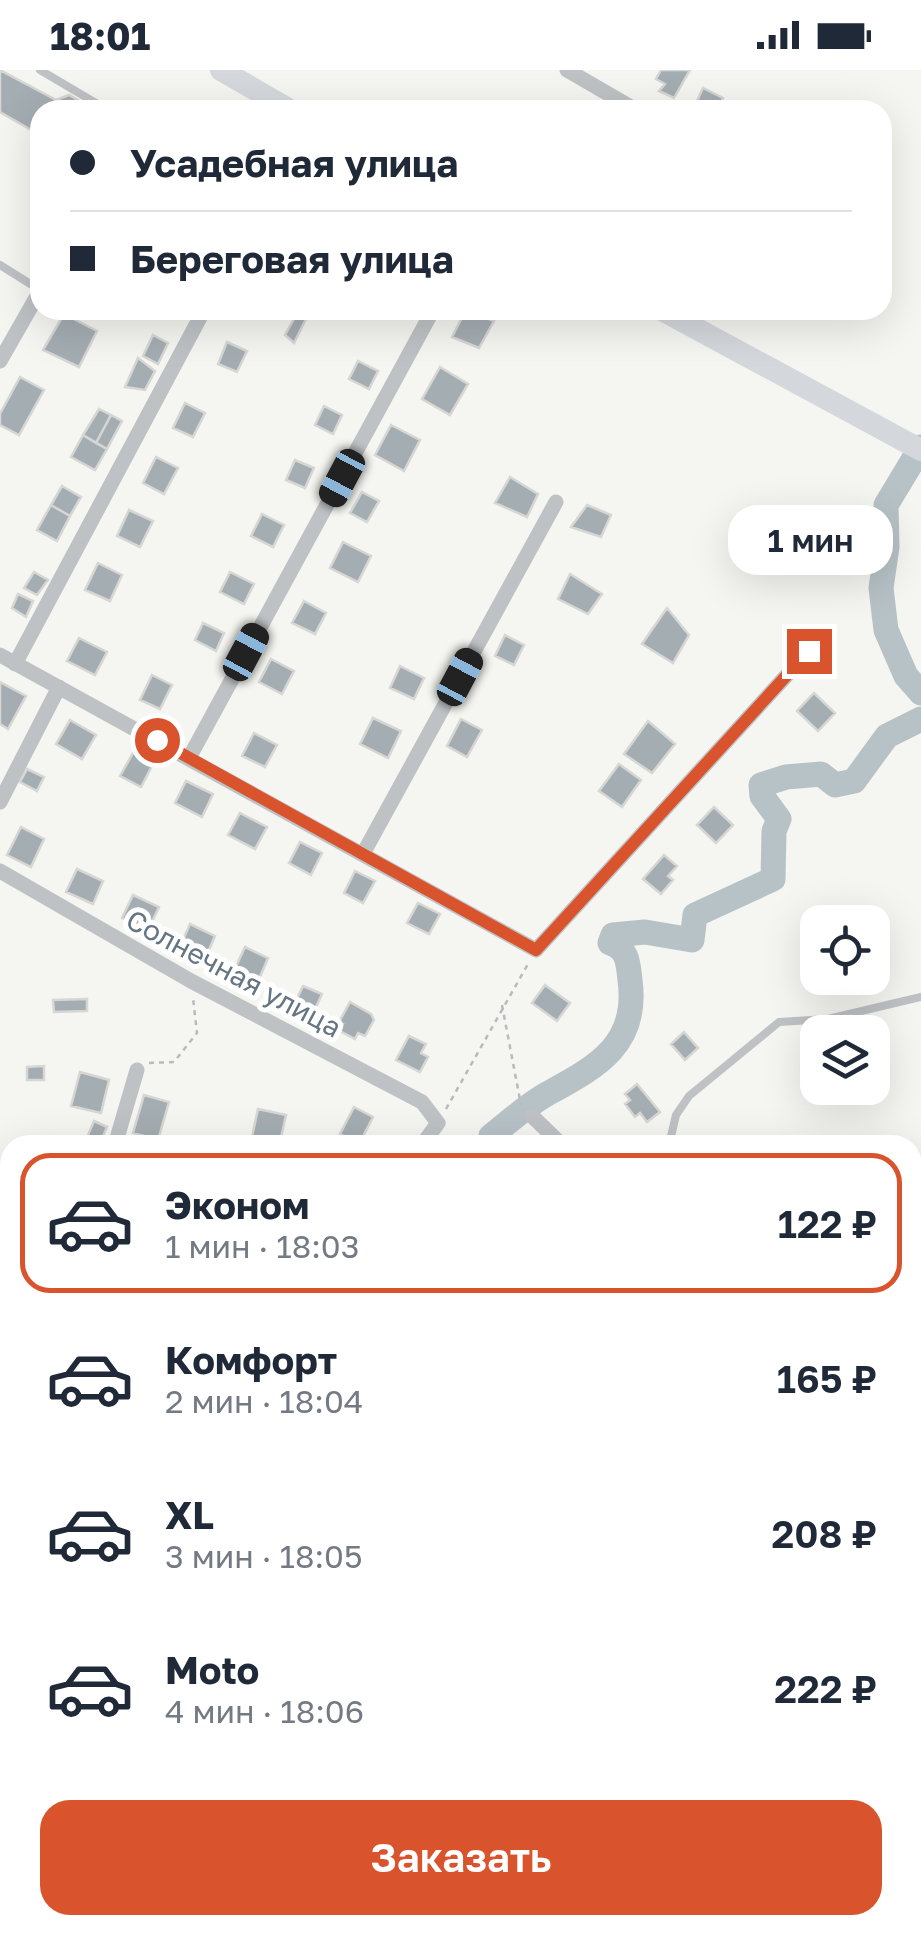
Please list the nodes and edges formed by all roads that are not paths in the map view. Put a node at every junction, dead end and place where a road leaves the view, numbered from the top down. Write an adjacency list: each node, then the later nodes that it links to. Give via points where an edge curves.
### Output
1 (40, 70): 4 (lane)
2 (221, 70): 5 (street)
3 (567, 70): 6 (street)
4 (91, 100)
5 (273, 100)
6 (619, 100)
7 (0, 265): 8 (lane)
8 (30, 284)
9 (30, 308): 13 (street)
10 (198, 320): 17 (street)
11 (428, 320): 19 (street)
12 (681, 320): 14 (street)
13 (0, 361)
14 (921, 450)
15 (556, 502): 21 (street)
16 (809, 651): 21 (street, via 536,950)
17 (8, 660): 18 (street)
18 (59, 688): 19 (street); 20 (street)
19 (190, 758): 21 (street)
20 (0, 802)
21 (364, 852)
22 (0, 871): 27 (street, Солнечная улица, via 422,1102 438,1123)
23 (921, 997): 29 (lane, via 828,1019 779,1022 690,1096)
24 (137, 1070): 26 (street)
25 (526, 1110): 28 (street)
26 (118, 1135)
27 (429, 1135)
28 (552, 1135)
29 (671, 1135)

